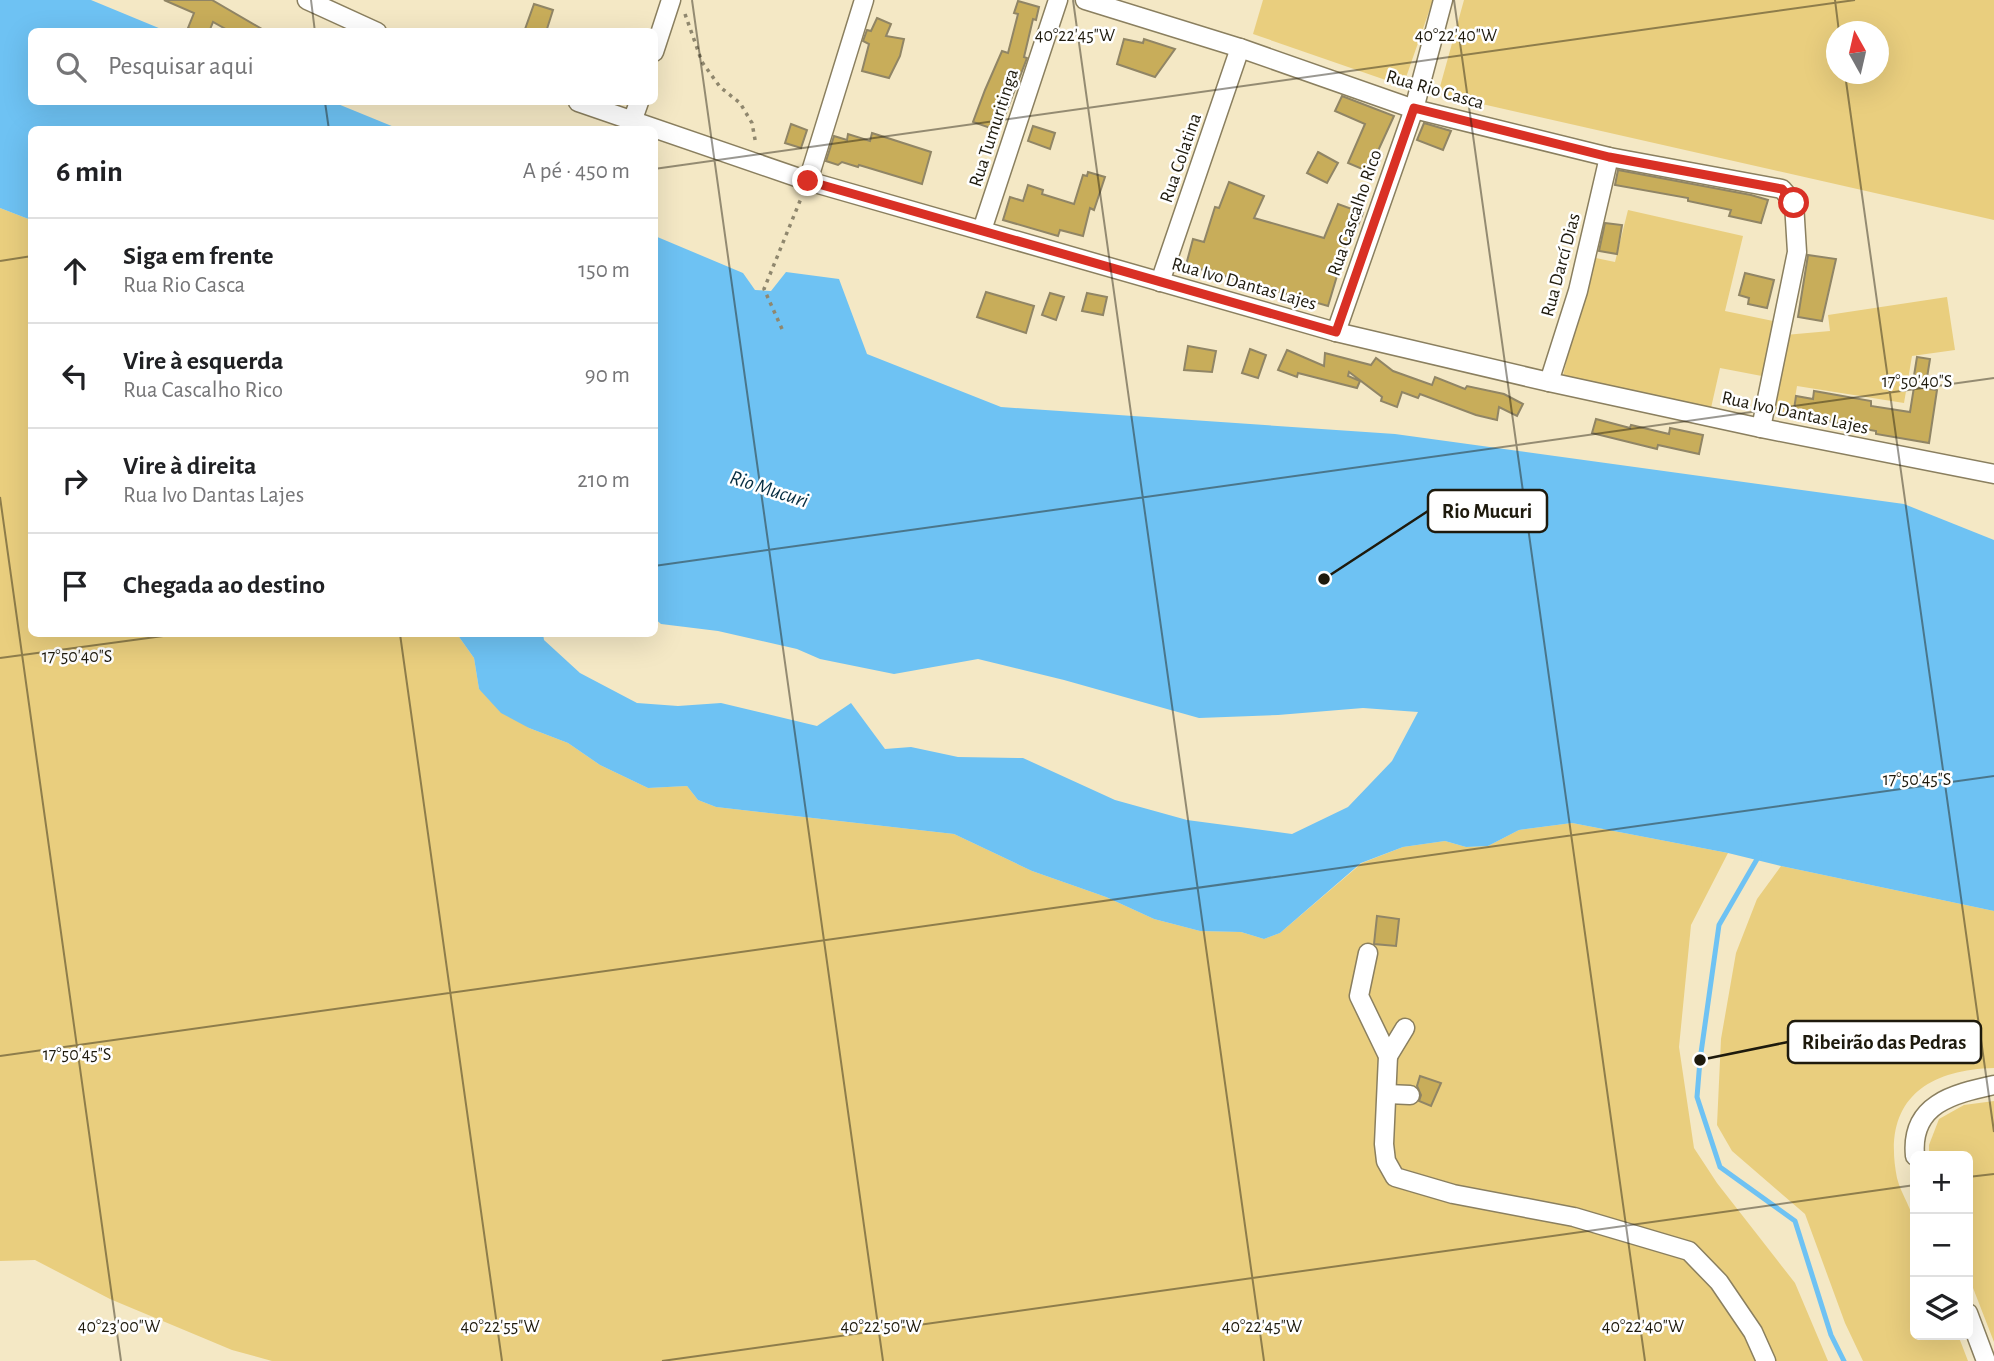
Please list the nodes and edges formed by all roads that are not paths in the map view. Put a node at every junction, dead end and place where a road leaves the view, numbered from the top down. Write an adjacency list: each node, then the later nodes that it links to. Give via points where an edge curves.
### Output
1 (307, 0): 7 (street)
2 (864, 0): 14 (street)
3 (1058, 0): 15 (street, Rua Tumuritinga)
4 (1085, 0): 9 (street, Rua Rio Casca)
5 (1443, 0): 11 (street, Rua Cascalho Rico)
6 (676, 4): 8 (street)
7 (368, 28)
8 (658, 43)
9 (1240, 48): 11 (street, Rua Rio Casca); 16 (street, Rua Colatina)
10 (600, 105): 12 (street, Rua Ivo Dantas Lajes)
11 (1414, 108): 13 (street, Rua Rio Casca); 17 (street, Rua Cascalho Rico)
12 (636, 110): 14 (street, Rua Ivo Dantas Lajes)
13 (1609, 157): 18 (street, Rua Darcí Dias, via 1578,291); 19 (street, Rua Rio Casca, via 1782,189 1794,203 1797,252)
14 (808, 181): 15 (street, Rua Ivo Dantas Lajes)
15 (982, 230): 16 (street, Rua Ivo Dantas Lajes)
16 (1160, 282): 17 (street, Rua Ivo Dantas Lajes)
17 (1336, 332): 18 (street, Rua Ivo Dantas Lajes)
18 (1549, 383): 19 (street, Rua Ivo Dantas Lajes)
19 (1761, 428): 20 (street, Rua Ivo Dantas Lajes)
20 (1994, 474)
21 (1368, 953): 23 (street, via 1359,996)
22 (1405, 1028): 23 (street)
23 (1388, 1056): 25 (street)
24 (1994, 1085): 27 (street, via 1959,1093 1934,1106 1920,1120)
25 (1387, 1094): 26 (street); 29 (street, via 1384,1144 1395,1177 1453,1194 1574,1217 1689,1251 1719,1282 1753,1332)
26 (1410, 1096)
27 (1915, 1151)
28 (1973, 1326): 30 (street)
29 (1766, 1361)
30 (1986, 1361)

